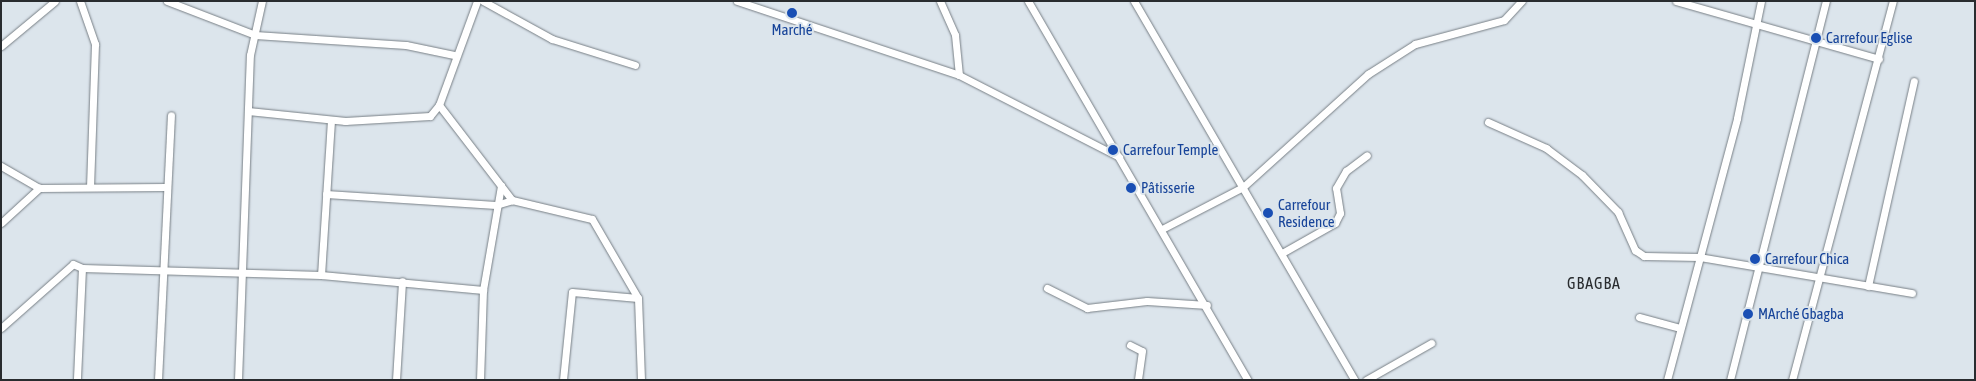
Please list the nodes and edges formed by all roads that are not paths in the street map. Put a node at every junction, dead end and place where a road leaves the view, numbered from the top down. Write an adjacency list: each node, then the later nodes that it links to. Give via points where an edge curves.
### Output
1 (80, 1): 33 (street, via 95,44)
2 (167, 1): 17 (street)
3 (262, 1): 17 (street)
4 (478, 1): 20 (street)
5 (483, 1): 22 (street, via 552,39)
6 (737, 1): 23 (street)
7 (940, 1): 23 (street, via 955,34)
8 (1028, 1): 31 (street)
9 (1134, 1): 36 (street)
10 (1522, 1): 36 (street, via 1504,20 1415,44 1368,74)
11 (1676, 1): 16 (street)
12 (1761, 1): 16 (street)
13 (1826, 1): 18 (street)
14 (1894, 1): 21 (street)
15 (52, 2): 19 (street)
16 (1757, 24): 18 (street); 44 (street)
17 (255, 36): 20 (street, via 406,45); 26 (street)
18 (1817, 41): 21 (street); 45 (street)
19 (1, 46)
20 (454, 55): 25 (street)
21 (1879, 59): 50 (street)
22 (636, 65)
23 (959, 75): 31 (street)
24 (1914, 81): 52 (street)
25 (440, 105): 28 (street, via 425,117); 34 (street)
26 (248, 111): 28 (street); 48 (street)
27 (172, 115): 35 (street)
28 (331, 120): 38 (street)
29 (1488, 122): 44 (street, via 1546,148 1582,175 1618,212 1635,250 1644,256)
30 (1367, 155): 43 (street, via 1346,171 1336,188 1340,213 1336,223)
31 (1119, 157): 42 (street)
32 (1, 166): 37 (street)
33 (90, 185): 35 (street); 37 (street)
34 (501, 186): 39 (street); 40 (street)
35 (166, 187): 47 (street)
36 (1243, 187): 42 (street); 43 (street)
37 (39, 188): 41 (street)
38 (326, 194): 40 (street); 49 (street)
39 (512, 200): 40 (street); 56 (street, via 592,219)
40 (496, 205): 54 (street)
41 (1, 223)
42 (1162, 229): 57 (street)
43 (1282, 253): 72 (street)
44 (1700, 257): 45 (street); 60 (street)
45 (1759, 267): 50 (street); 75 (street)
46 (82, 268): 47 (street); 59 (street, via 73,264); 63 (street)
47 (163, 269): 48 (street); 64 (street)
48 (240, 271): 49 (street); 65 (street)
49 (321, 275): 51 (street)
50 (1821, 278): 52 (street); 76 (street)
51 (402, 281): 54 (street); 66 (street)
52 (1868, 286): 55 (street)
53 (1047, 288): 57 (street, via 1087,308 1147,301)
54 (483, 290): 67 (street)
55 (1912, 294)
56 (638, 298): 68 (street, via 572,292); 69 (street)
57 (1208, 306): 71 (street)
58 (1639, 317): 60 (street)
59 (1, 328)
60 (1680, 328): 74 (street)
61 (1431, 343): 73 (street)
62 (1130, 345): 70 (street, via 1142,352)
63 (77, 380)
64 (158, 380)
65 (238, 380)
66 (396, 380)
67 (480, 380)
68 (564, 380)
69 (641, 380)
70 (1138, 380)
71 (1248, 380)
72 (1355, 380)
73 (1366, 380)
74 (1667, 380)
75 (1730, 380)
76 (1792, 380)

